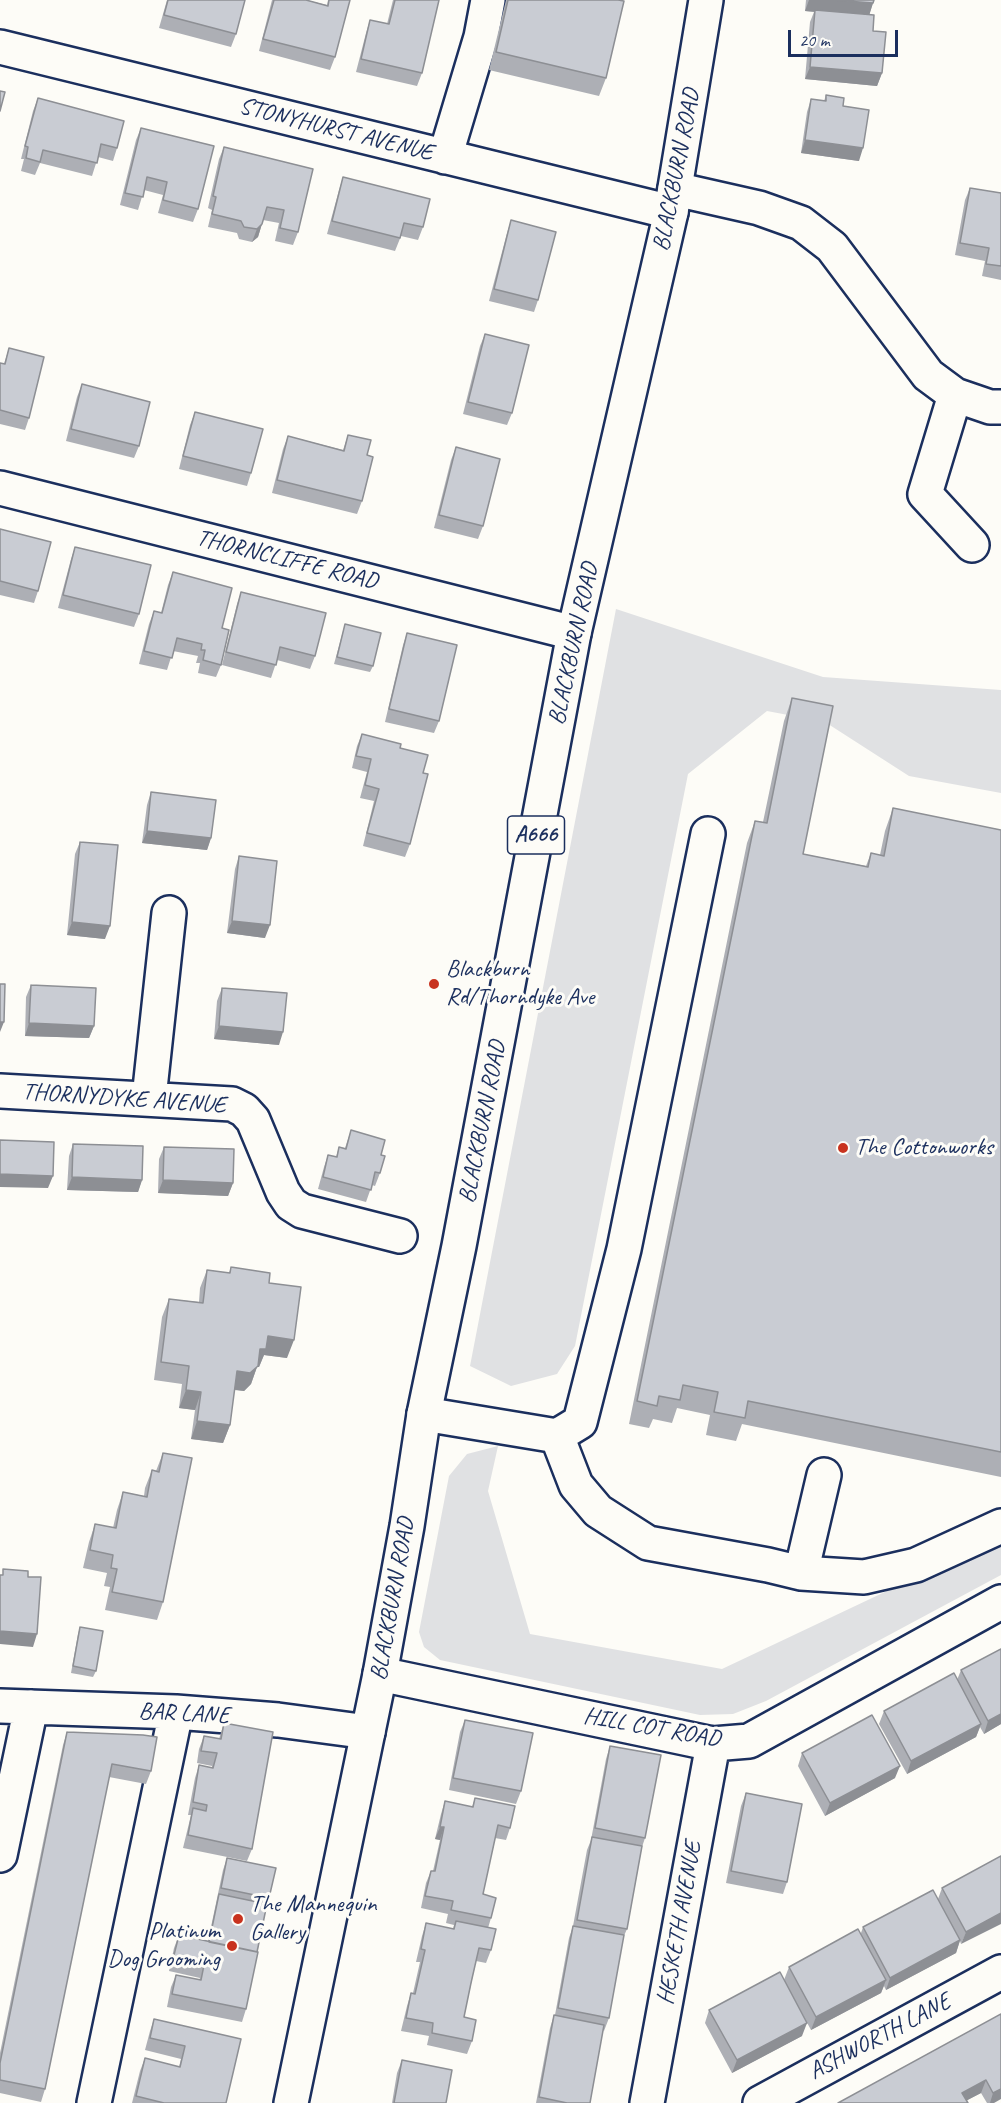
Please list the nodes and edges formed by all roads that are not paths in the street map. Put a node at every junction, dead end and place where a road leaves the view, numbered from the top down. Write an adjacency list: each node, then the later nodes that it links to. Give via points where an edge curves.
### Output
1 (488, 0): 4 (main road)
2 (706, 0): 5 (main road, BLACKBURN ROAD / A666)
3 (0, 47): 4 (main road, STONYHURST AVENUE)
4 (445, 157): 5 (main road, STONYHURST AVENUE)
5 (673, 201): 6 (main road, STONYHURST AVENUE, via 759,208 801,223 832,247 928,375); 10 (main road, BLACKBURN ROAD / A666)
6 (955, 395): 7 (main road, STONYHURST AVENUE); 9 (main road, via 925,494)
7 (1001, 407)
8 (0, 488): 10 (main road, THORNCLIFFE ROAD)
9 (972, 545)
10 (574, 633): 16 (main road, BLACKBURN ROAD / A666)
11 (708, 834): 17 (main road, via 624,1249 580,1422)
12 (169, 912): 14 (main road)
13 (0, 1091): 14 (main road, THORNYDYKE AVENUE)
14 (148, 1098): 15 (main road, THORNYDYKE AVENUE, via 232,1104 244,1110 253,1120 291,1203 302,1211)
15 (400, 1236)
16 (424, 1414): 17 (main road); 22 (main road, BLACKBURN ROAD / A666)
17 (557, 1436): 20 (main road, via 576,1485 598,1511 648,1543)
18 (824, 1475): 20 (main road)
19 (1001, 1526): 20 (main road, via 916,1565 864,1577)
20 (801, 1573)
21 (1001, 1602): 26 (main road, HILL COT ROAD, via 749,1742)
22 (380, 1674): 25 (main road, BLACKBURN ROAD / A666); 26 (main road, HILL COT ROAD)
23 (16, 1707): 24 (main road, BAR LANE); 27 (main road)
24 (176, 1712): 25 (main road, BAR LANE); 30 (main road)
25 (368, 1732): 31 (main road, BLACKBURN ROAD / A666)
26 (713, 1744): 32 (main road, HESKETH AVENUE)
27 (0, 1855)
28 (1001, 1972): 29 (main road, ASHWORTH LANE)
29 (772, 2100)
30 (94, 2103)
31 (291, 2103)
32 (647, 2103)

